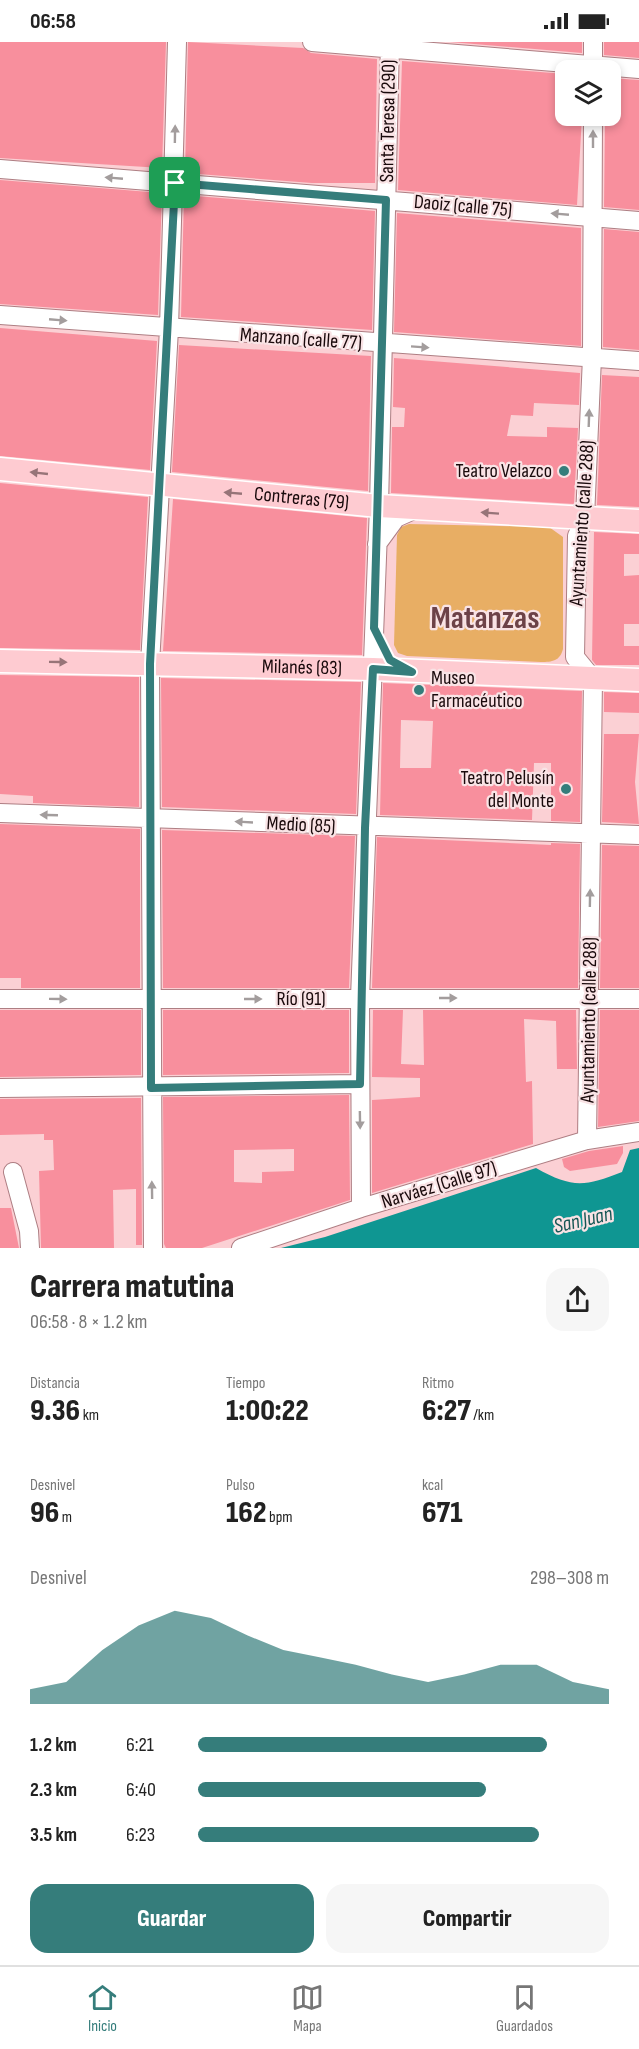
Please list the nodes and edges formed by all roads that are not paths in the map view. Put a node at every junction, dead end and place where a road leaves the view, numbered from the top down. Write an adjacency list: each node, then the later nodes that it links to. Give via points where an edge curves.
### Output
1 (177, 42): 11 (street, one-way to 1)
2 (312, 42): 4 (street)
3 (593, 42): 5 (street)
4 (390, 46): 6 (street); 12 (street, Santa Teresa (290))
5 (593, 60)
6 (555, 64)
7 (621, 69): 8 (street)
8 (639, 69)
9 (593, 126): 13 (street, Ayuntamiento (calle 288), one-way to 9)
10 (0, 169): 11 (street, Daoiz (calle 75), one-way to 10)
11 (175, 183): 12 (street, Daoiz (calle 75)); 16 (street)
12 (386, 200): 13 (street, Daoiz (calle 75), one-way to 12); 17 (street, Santa Teresa (290))
13 (592, 217): 14 (street, Daoiz (calle 75)); 18 (street, Ayuntamiento (calle 288))
14 (639, 221)
15 (0, 315): 16 (street, Manzano (calle 77), one-way to 16)
16 (169, 329): 17 (street, Manzano (calle 77)); 21 (street)
17 (381, 344): 18 (street, Manzano (calle 77), one-way to 18); 22 (street, Santa Teresa (290))
18 (592, 357): 19 (street, Manzano (calle 77)); 25 (street, Ayuntamiento (calle 288), one-way to 18)
19 (639, 361)
20 (0, 469): 21 (main road, Contreras (79), one-way to 20)
21 (160, 486): 22 (main road, Contreras (79), one-way to 21); 32 (street)
22 (378, 506): 23 (main road, Contreras (79)); 27 (street, Santa Teresa (290))
23 (416, 509): 24 (main road, Contreras (79), one-way to 23); 27 (street, via 396,518)
24 (549, 517): 25 (main road, Contreras (79)); 28 (street, via 564,530)
25 (585, 518): 26 (main road, Contreras (79)); 28 (street, Ayuntamiento (calle 288), via 577,536)
26 (639, 521)
27 (377, 544): 29 (street, Santa Teresa (290))
28 (577, 550): 30 (street, Ayuntamiento (calle 288))
29 (374, 628): 33 (street, Santa Teresa (290)); 34 (street, via 390,660)
30 (575, 657): 35 (street, via 563,671); 36 (street)
31 (0, 661): 32 (main road, Milanés (83), one-way to 32)
32 (150, 664): 33 (main road, Milanés (83)); 39 (street)
33 (373, 669): 34 (main road, Milanés (83)); 40 (street, Santa Teresa (290))
34 (412, 672): 35 (main road, Milanés (83))
35 (549, 676): 36 (main road, Milanés (83))
36 (593, 679): 37 (main road, Milanés (83)); 41 (street, Ayuntamiento (calle 288))
37 (639, 680)
38 (0, 813): 39 (street, Medio (85), one-way to 38)
39 (151, 818): 40 (street, Medio (85), one-way to 39); 47 (street)
40 (365, 828): 41 (street, Medio (85)); 43 (street, Santa Teresa (290))
41 (591, 834): 42 (street, Medio (85)); 44 (street, Ayuntamiento (calle 288), one-way to 41)
42 (639, 835)
43 (360, 998): 44 (street, Río (91), one-way to 44); 47 (street, Río (91), one-way to 43); 48 (street, Santa Teresa (290))
44 (589, 998): 46 (street, Río (91)); 52 (street, Ayuntamiento (calle 288))
45 (0, 999): 47 (street, Río (91), one-way to 47)
46 (639, 999)
47 (151, 1000): 50 (street)
48 (360, 1084): 50 (street); 54 (street, Santa Teresa (290), one-way to 54)
49 (0, 1088): 50 (street)
50 (151, 1088): 56 (street, one-way to 50)
51 (639, 1132): 52 (street, Narváez (Calle 97))
52 (588, 1140): 54 (street, Narváez (Calle 97))
53 (13, 1172): 55 (street)
54 (361, 1208): 57 (street, Narváez (Calle 97))
55 (30, 1248)
56 (153, 1248)
57 (241, 1248)

